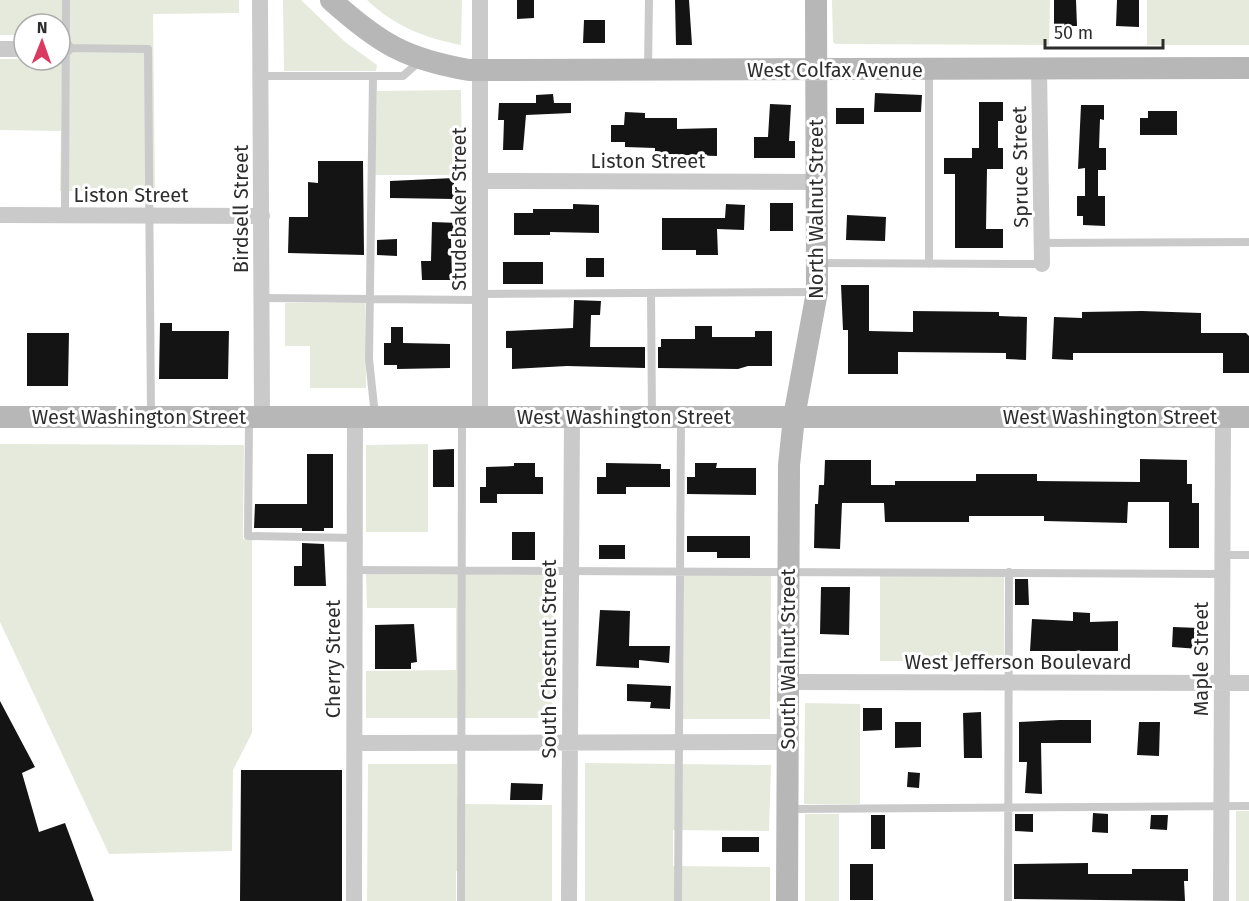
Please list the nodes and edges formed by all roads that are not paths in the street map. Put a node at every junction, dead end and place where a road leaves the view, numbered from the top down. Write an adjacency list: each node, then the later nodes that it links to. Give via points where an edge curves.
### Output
1 (260, 0): 15 (street, Birdsell Street)
2 (331, 0): 7 (street, West Colfax Avenue, via 367,32 396,51)
3 (480, 0): 10 (street, Studebaker Street)
4 (649, 0): 11 (lane)
5 (816, 0): 12 (street, North Walnut Street)
6 (72, 48): 21 (lane, via 148,49)
7 (421, 60): 10 (street, West Colfax Avenue); 16 (lane, via 403,76)
8 (1249, 68): 9 (street, West Colfax Avenue)
9 (1040, 69): 13 (street, West Colfax Avenue); 24 (street, Spruce Street)
10 (480, 70): 11 (street, West Colfax Avenue); 17 (street, Studebaker Street)
11 (648, 70): 12 (street, West Colfax Avenue)
12 (816, 70): 13 (street, West Colfax Avenue); 18 (street, North Walnut Street)
13 (929, 70): 26 (lane)
14 (63, 72): 20 (lane)
15 (261, 76): 16 (lane); 22 (street, Birdsell Street)
16 (373, 77): 32 (lane)
17 (480, 181): 18 (street, Liston Street); 30 (street, Studebaker Street)
18 (816, 182): 25 (street, North Walnut Street)
19 (0, 215): 20 (street, Liston Street)
20 (65, 216): 21 (street, Liston Street)
21 (151, 216): 22 (street, Liston Street); 34 (lane)
22 (262, 216): 31 (street, Birdsell Street)
23 (1249, 242): 24 (lane)
24 (1042, 243): 27 (street, Spruce Street)
25 (817, 263): 26 (lane); 28 (street, North Walnut Street)
26 (929, 264): 27 (lane)
27 (1042, 264)
28 (818, 292): 29 (lane); 41 (street, North Walnut Street)
29 (651, 294): 30 (lane); 39 (lane)
30 (480, 297): 32 (lane); 37 (street, Studebaker Street)
31 (262, 298): 32 (lane); 35 (street, Birdsell Street)
32 (369, 298): 36 (lane)
33 (0, 417): 34 (street, West Washington Street)
34 (151, 417): 35 (street, West Washington Street)
35 (256, 417): 36 (street, West Washington Street); 44 (lane, via 248,536)
36 (365, 417): 37 (street, West Washington Street); 44 (street, Cherry Street)
37 (471, 417): 38 (street, West Washington Street); 48 (lane)
38 (572, 417): 39 (street, West Washington Street); 49 (street, South Chestnut Street)
39 (652, 417): 40 (street, West Washington Street)
40 (681, 417): 41 (street, West Washington Street); 50 (lane)
41 (794, 417): 42 (street, West Washington Street); 51 (street, South Walnut Street, via 789,465)
42 (1223, 417): 43 (street, West Washington Street); 45 (street, Maple Street)
43 (1249, 417)
44 (354, 538): 47 (street, Cherry Street)
45 (1222, 555): 46 (lane); 53 (street, Maple Street)
46 (1249, 555)
47 (354, 570): 48 (lane); 61 (street, Cherry Street)
48 (462, 570): 49 (lane); 62 (lane)
49 (570, 570): 50 (lane); 58 (street, South Chestnut Street)
50 (679, 571): 51 (lane); 59 (lane)
51 (788, 572): 52 (lane); 54 (street, South Walnut Street)
52 (1009, 572): 53 (lane); 55 (lane)
53 (1222, 574): 56 (street, Maple Street)
54 (788, 682): 55 (street, West Jefferson Boulevard); 60 (street, South Walnut Street)
55 (1009, 683): 56 (street, West Jefferson Boulevard); 65 (lane)
56 (1222, 683): 57 (street, West Jefferson Boulevard); 63 (street, Maple Street)
57 (1249, 683)
58 (570, 741): 59 (street); 62 (street); 69 (street, South Chestnut Street)
59 (678, 741): 60 (street); 70 (lane)
60 (788, 742): 66 (street, South Walnut Street)
61 (355, 743): 62 (street); 67 (street, Cherry Street)
62 (461, 743): 68 (lane)
63 (1221, 806): 64 (lane); 65 (lane); 73 (street, Maple Street)
64 (1249, 806)
65 (1009, 808): 66 (lane); 72 (lane)
66 (788, 809): 71 (street, South Walnut Street)
67 (354, 901)
68 (460, 901)
69 (569, 901)
70 (678, 901)
71 (787, 901)
72 (1008, 901)
73 (1221, 901)

